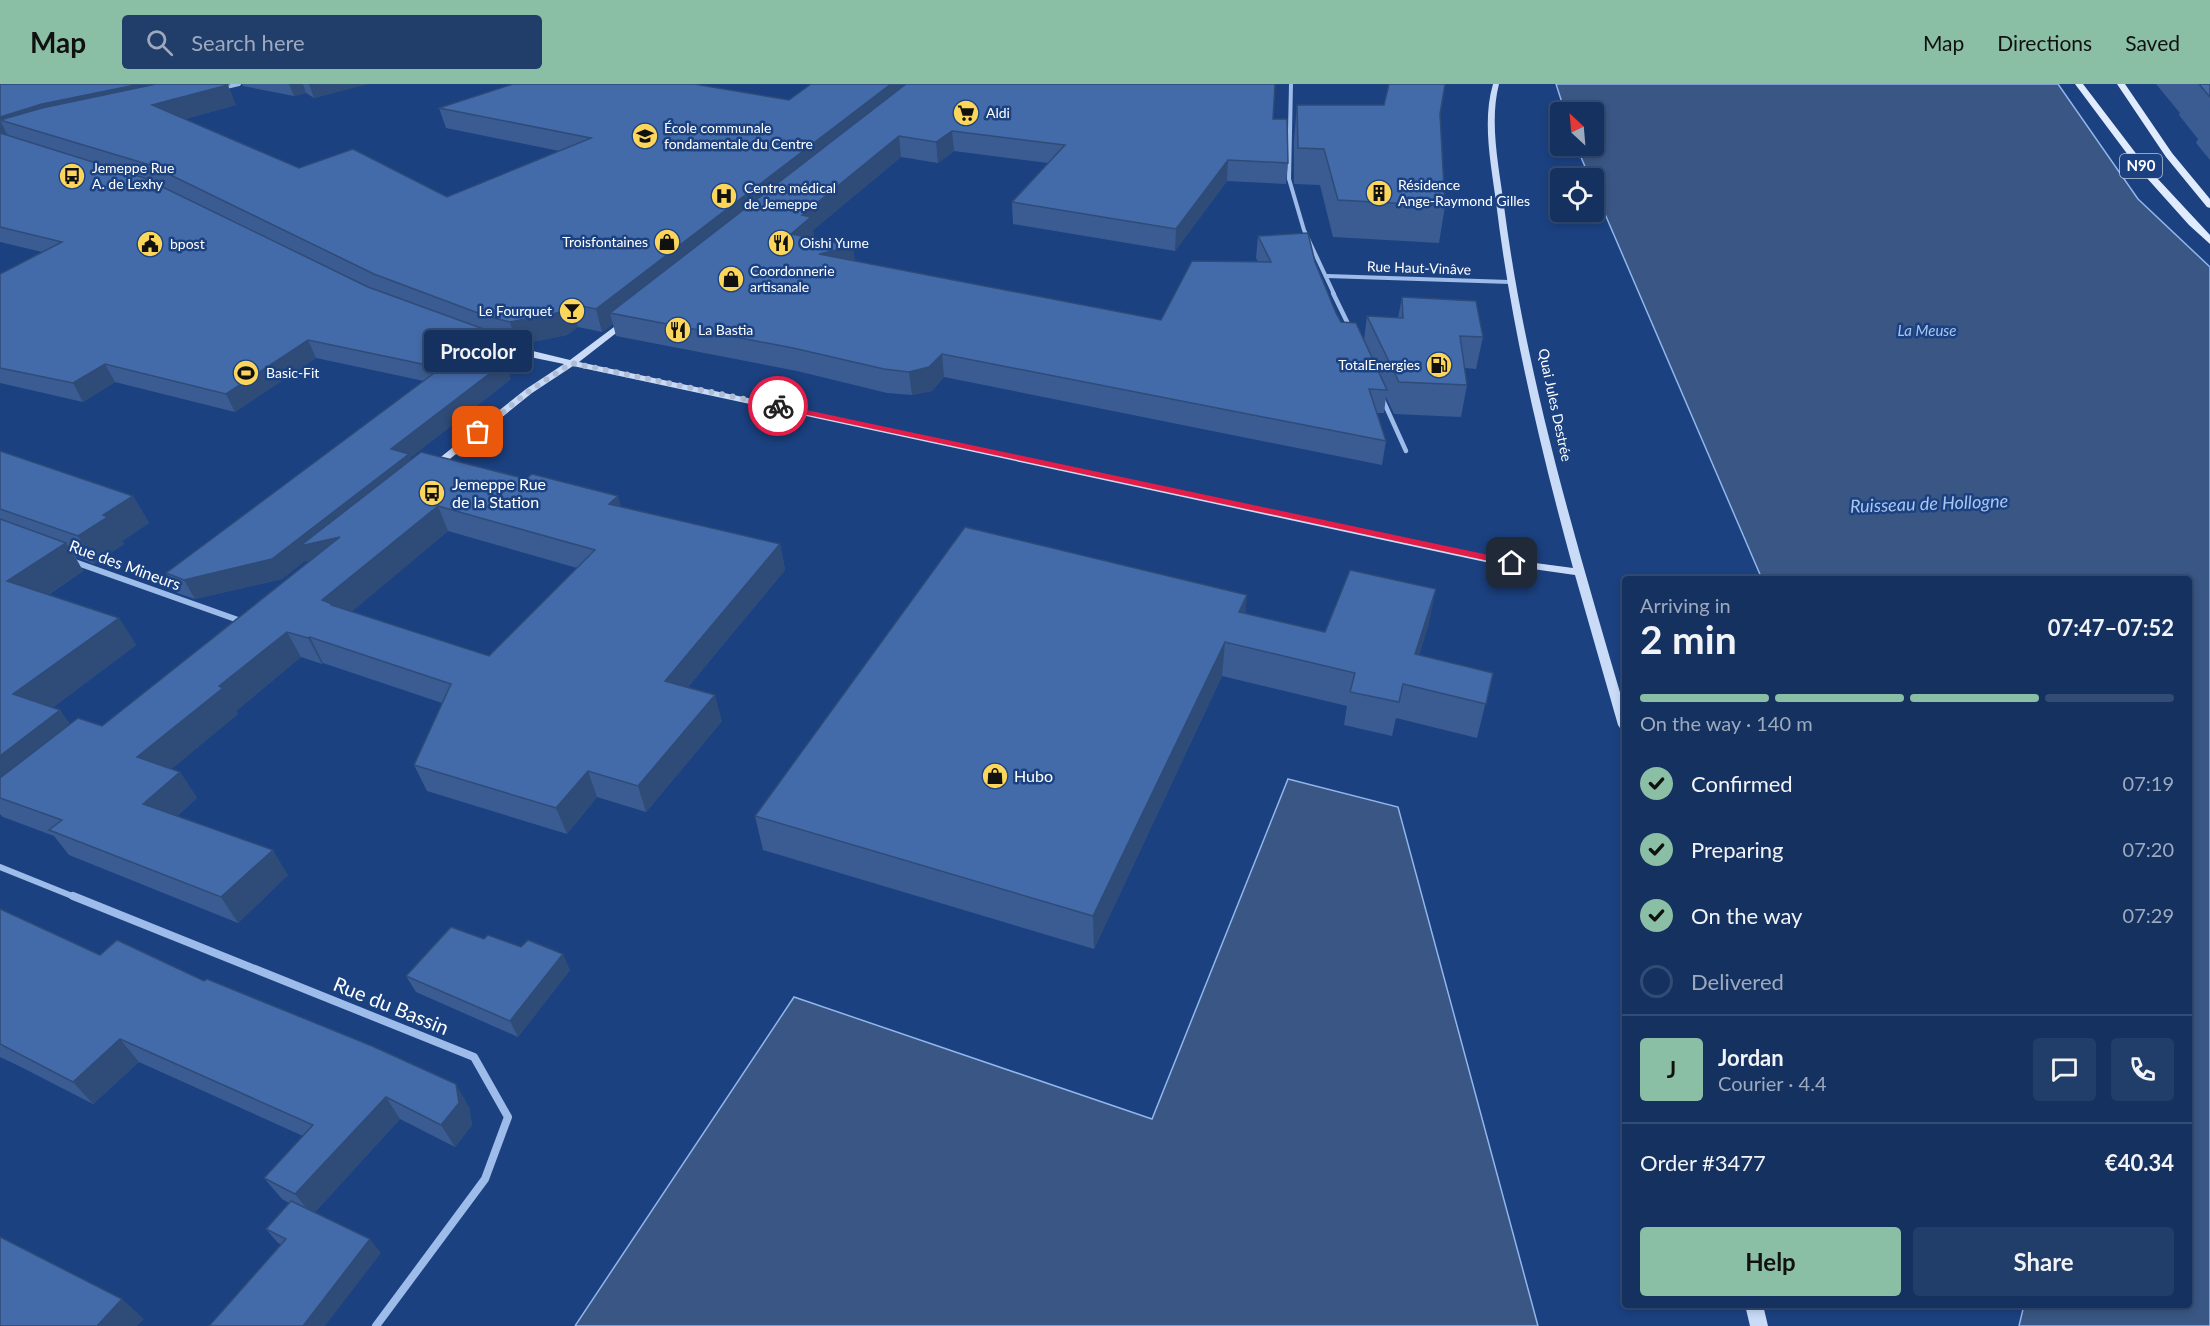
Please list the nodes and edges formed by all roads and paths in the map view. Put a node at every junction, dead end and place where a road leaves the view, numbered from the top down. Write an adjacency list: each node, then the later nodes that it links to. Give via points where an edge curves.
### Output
1 (239, 84): 6 (street)
2 (1292, 84): 9 (street, via 1289,179 1304,230)
3 (1496, 84): 10 (street, Quai Jules Destrée, via 1493,127)
4 (2079, 84): 8 (main road, N90, via 2148,174)
5 (2121, 84): 7 (main road, N90, via 2169,155)
6 (217, 89)
7 (2210, 205)
8 (2210, 241)
9 (1327, 276): 10 (street, Rue Haut-Vinâve); 12 (street)
10 (1510, 282): 19 (street, Quai Jules Destrée, via 1551,470)
11 (634, 314): 14 (street)
12 (1351, 331)
13 (468, 335): 14 (street)
14 (572, 363): 17 (street, via 529,391); 19 (street, via 1490,560)
15 (1378, 389): 16 (street)
16 (1406, 451)
17 (427, 472)
18 (68, 560): 20 (street, Rue des Mineurs)
19 (1580, 572): 21 (street, Quai Jules Destrée)
20 (241, 621)
21 (1622, 718)
22 (0, 867): 24 (street, Rue du Bassin, via 474,1057 508,1117 484,1179)
23 (1755, 1308): 25 (street)
24 (376, 1326)
25 (1759, 1326)

